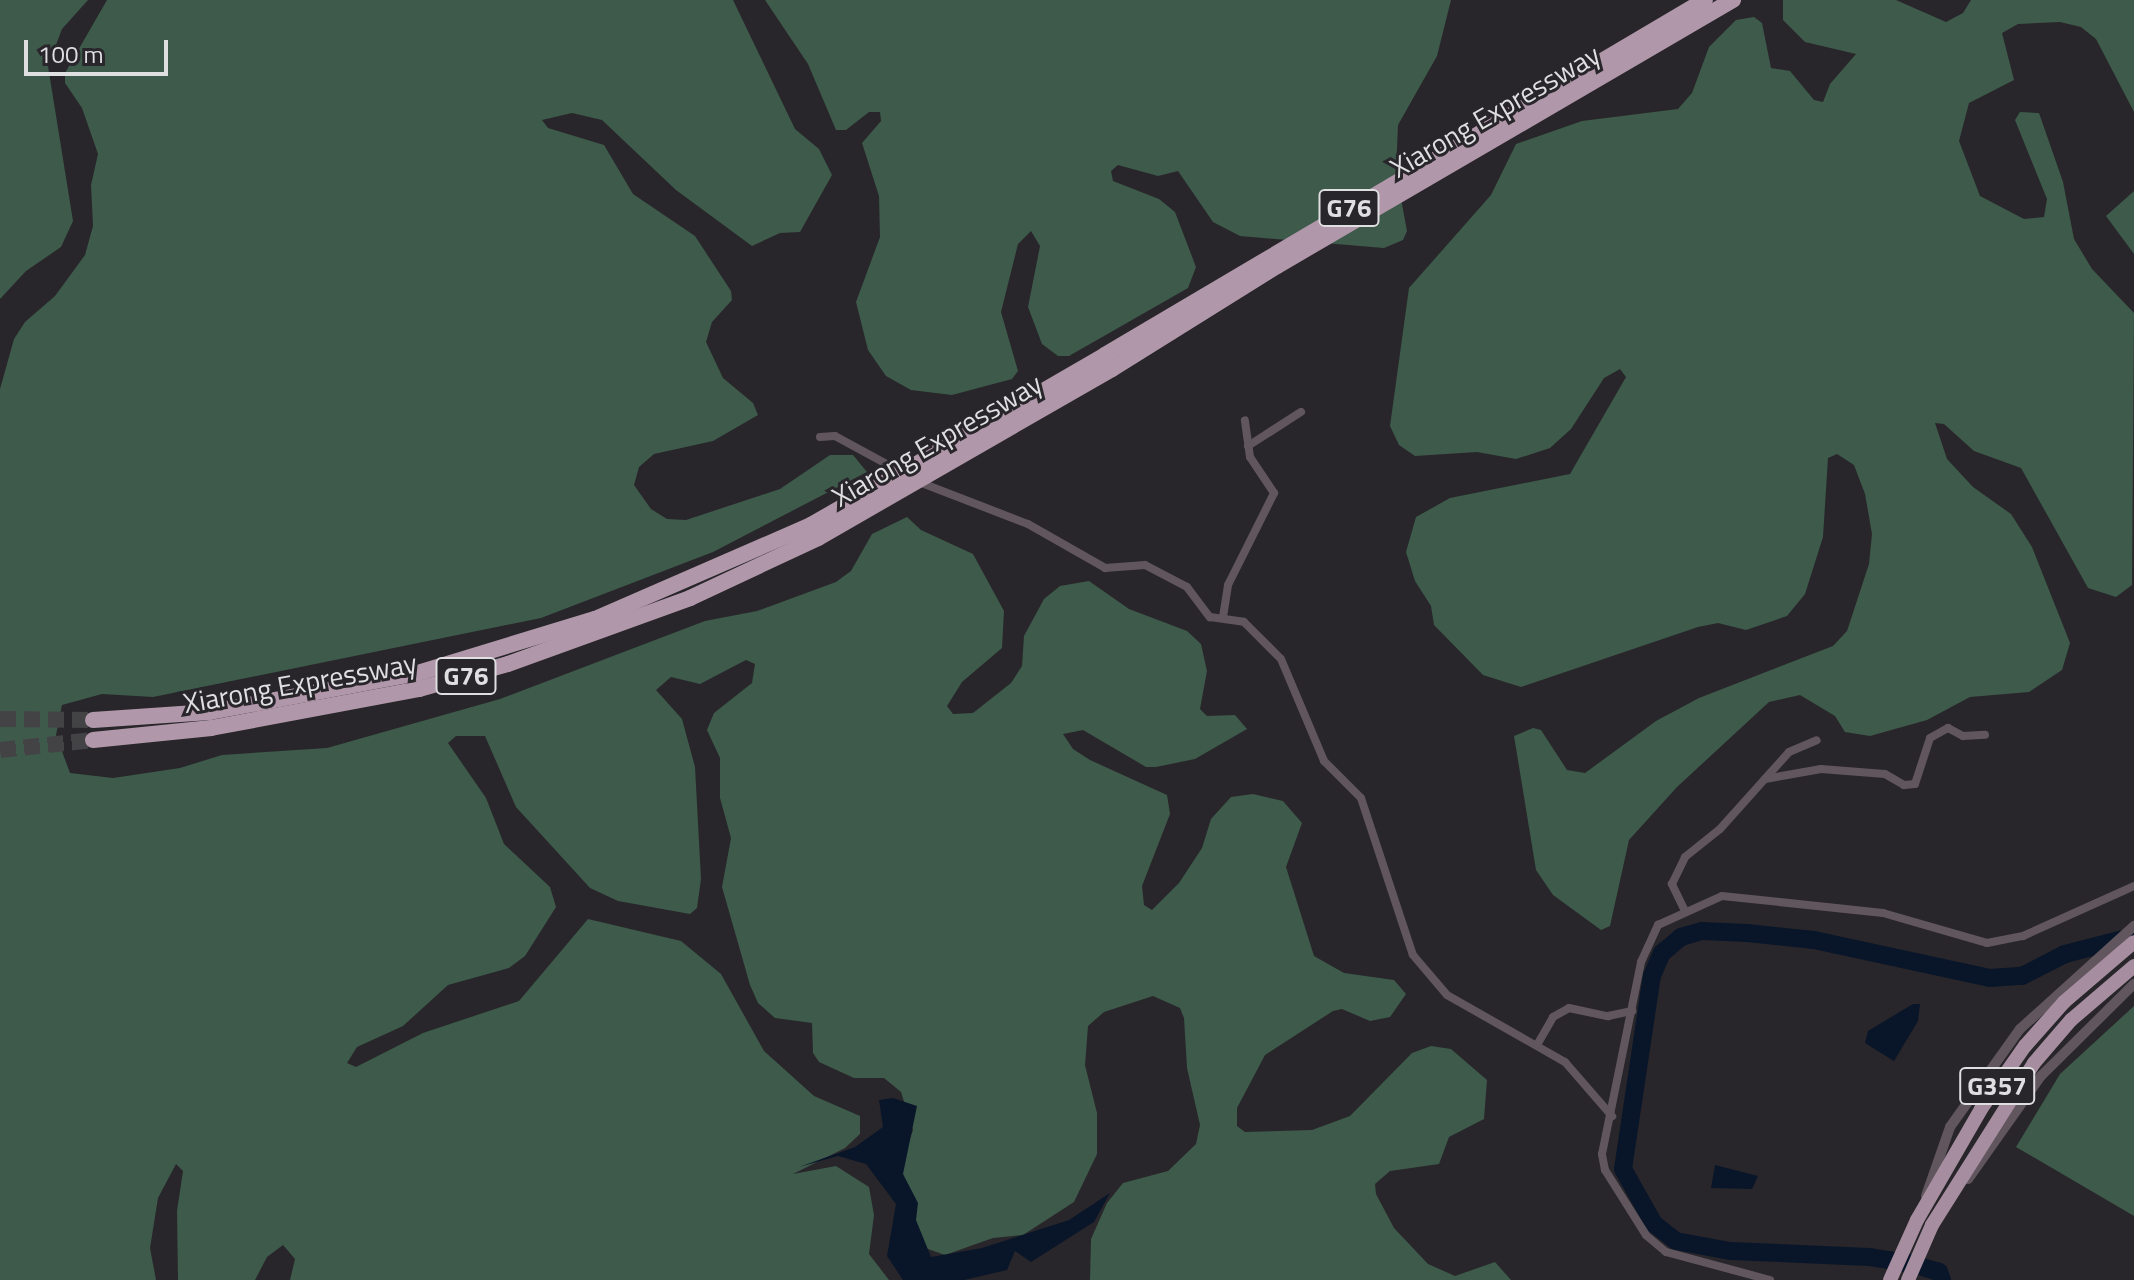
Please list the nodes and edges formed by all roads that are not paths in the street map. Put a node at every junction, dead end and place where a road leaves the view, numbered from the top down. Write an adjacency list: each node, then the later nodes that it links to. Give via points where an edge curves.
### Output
1 (1705, 0): 3 (highway, Xiarong Expressway / G76)
2 (1733, 0): 3 (highway, Xiarong Expressway / G76)
3 (1559, 94): 8 (highway, Xiarong Expressway / G76, bridge, via 1277,266)
4 (1301, 412): 7 (street)
5 (1245, 420): 7 (street)
6 (820, 437): 9 (street, via 835,436 944,495 1028,524 1105,568 1145,565 1187,587 1210,617)
7 (1248, 446): 9 (street, via 1274,493 1228,585)
8 (814, 532): 10 (highway, Xiarong Expressway / G76, via 595,619 418,673 210,712); 12 (highway, Xiarong Expressway / G76, via 690,598 493,669 419,689 211,728)
9 (1223, 617): 23 (street, via 1244,622 1281,659 1324,761 1361,798 1413,955 1447,995)
10 (93, 720)
11 (1985, 735): 14 (street, via 1963,736 1948,728 1930,738 1915,784 1904,785 1885,774 1821,769)
12 (93, 740)
13 (1817, 740): 14 (street, via 1789,752)
14 (1765, 779): 16 (street, via 1720,829 1685,857 1672,884)
15 (2134, 886): 16 (street, via 2023,936 1987,943 1931,923 1826,905 1722,896)
16 (1684, 909): 22 (street, via 1658,925 1641,962)
17 (2134, 926): 19 (street)
18 (2134, 942): 19 (highway, G357)
19 (2098, 963): 25 (highway, G357, via 2025,1046 1981,1109)
20 (2134, 966): 25 (highway, G357, via 2071,1020 2034,1063)
21 (2134, 984): 25 (street, via 2041,1076)
22 (1632, 1011): 23 (street, via 1608,1016 1569,1008 1553,1017); 24 (street)
23 (1537, 1045): 24 (street, via 1565,1062)
24 (1612, 1116): 26 (street, via 1602,1154 1605,1170 1646,1235 1666,1252 1737,1267)
25 (1924, 1223): 27 (highway, G357); 28 (highway, G357)
26 (1763, 1279)
27 (1890, 1280)
28 (1908, 1280)

